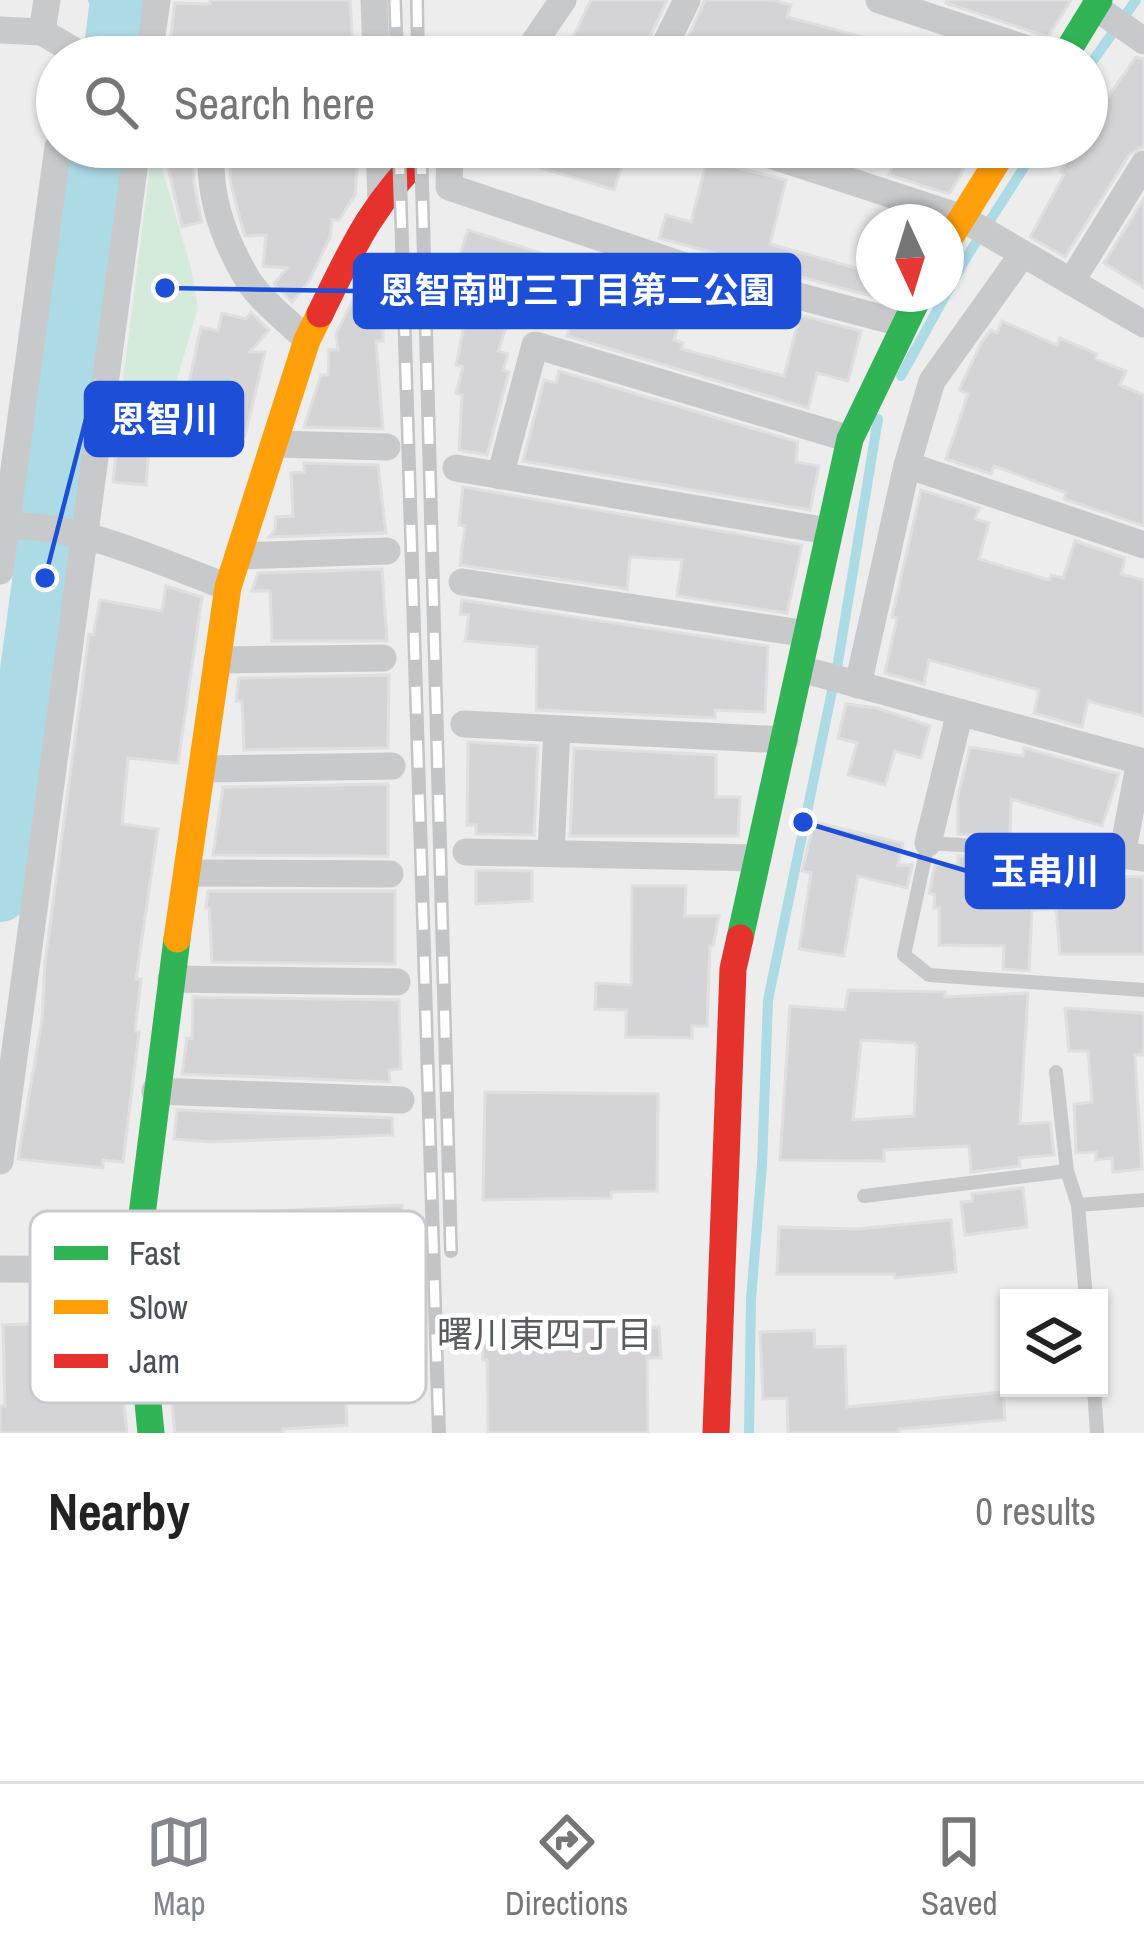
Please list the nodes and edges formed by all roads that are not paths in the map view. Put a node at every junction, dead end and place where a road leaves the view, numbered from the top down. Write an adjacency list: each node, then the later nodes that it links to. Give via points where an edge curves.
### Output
1 (157, 0): 9 (street)
2 (374, 0): 10 (street)
3 (563, 0): 11 (street)
4 (687, 0): 12 (street)
5 (879, 0): 13 (street)
6 (1097, 3): 14 (street); 15 (street)
7 (44, 15): 8 (street)
8 (0, 30)
9 (152, 36)
10 (375, 36)
11 (538, 36)
12 (669, 36)
13 (988, 36)
14 (1077, 36)
15 (1144, 40)
16 (1144, 164): 30 (street)
17 (55, 168): 41 (street)
18 (134, 168): 43 (street)
19 (210, 168): 34 (street, via 216,212 250,283)
20 (379, 168): 25 (street)
21 (411, 168): 25 (street)
22 (449, 168): 33 (street, via 449,188 688,267)
23 (810, 168): 26 (street)
24 (992, 168): 27 (street)
25 (380, 201): 34 (street)
26 (921, 204)
27 (964, 212)
28 (964, 219): 29 (street)
29 (1022, 255): 30 (street); 38 (street, via 932,381)
30 (1071, 282): 32 (street)
31 (911, 312): 33 (street)
32 (1144, 324)
33 (904, 325): 35 (street)
34 (307, 340): 36 (street)
35 (850, 439): 40 (street, via 535,345); 42 (street)
36 (276, 445): 37 (street); 46 (street)
37 (387, 447)
38 (907, 465): 44 (street); 54 (street)
39 (456, 468): 40 (street)
40 (500, 476): 42 (street)
41 (7, 526): 43 (street); 47 (street)
42 (828, 531): 50 (street)
43 (82, 535): 49 (street); 74 (street)
44 (1144, 545)
45 (387, 551): 46 (street)
46 (238, 556): 49 (street)
47 (0, 571)
48 (462, 582): 50 (street)
49 (228, 587): 52 (street)
50 (808, 634): 53 (street)
51 (383, 658): 52 (street)
52 (218, 660): 60 (street)
53 (801, 669): 54 (street); 58 (street)
54 (858, 685): 55 (street)
55 (960, 712): 61 (street); 64 (street, via 1139,761)
56 (464, 724): 57 (street)
57 (557, 729): 58 (street); 63 (street)
58 (785, 740): 65 (street)
59 (392, 766): 60 (street)
60 (202, 769): 66 (street)
61 (928, 843): 64 (lane); 70 (lane, via 904,955 929,975)
62 (466, 852): 63 (street)
63 (551, 854): 65 (street)
64 (1133, 856)
65 (758, 858): 86 (street, via 733,969)
66 (187, 873): 67 (street); 68 (street)
67 (390, 874)
68 (171, 979): 69 (street); 72 (street)
69 (397, 982)
70 (1144, 990)
71 (1056, 1072): 75 (lane)
72 (155, 1091): 73 (street); 79 (street)
73 (401, 1100)
74 (0, 1161)
75 (1067, 1172): 76 (lane); 78 (lane)
76 (864, 1196)
77 (1144, 1200): 78 (lane)
78 (1078, 1205): 82 (lane)
79 (142, 1211)
80 (0, 1269): 81 (street)
81 (30, 1269)
82 (1085, 1289)
83 (1095, 1397): 87 (lane)
84 (148, 1403): 85 (street)
85 (151, 1433)
86 (716, 1433)
87 (1097, 1433)

